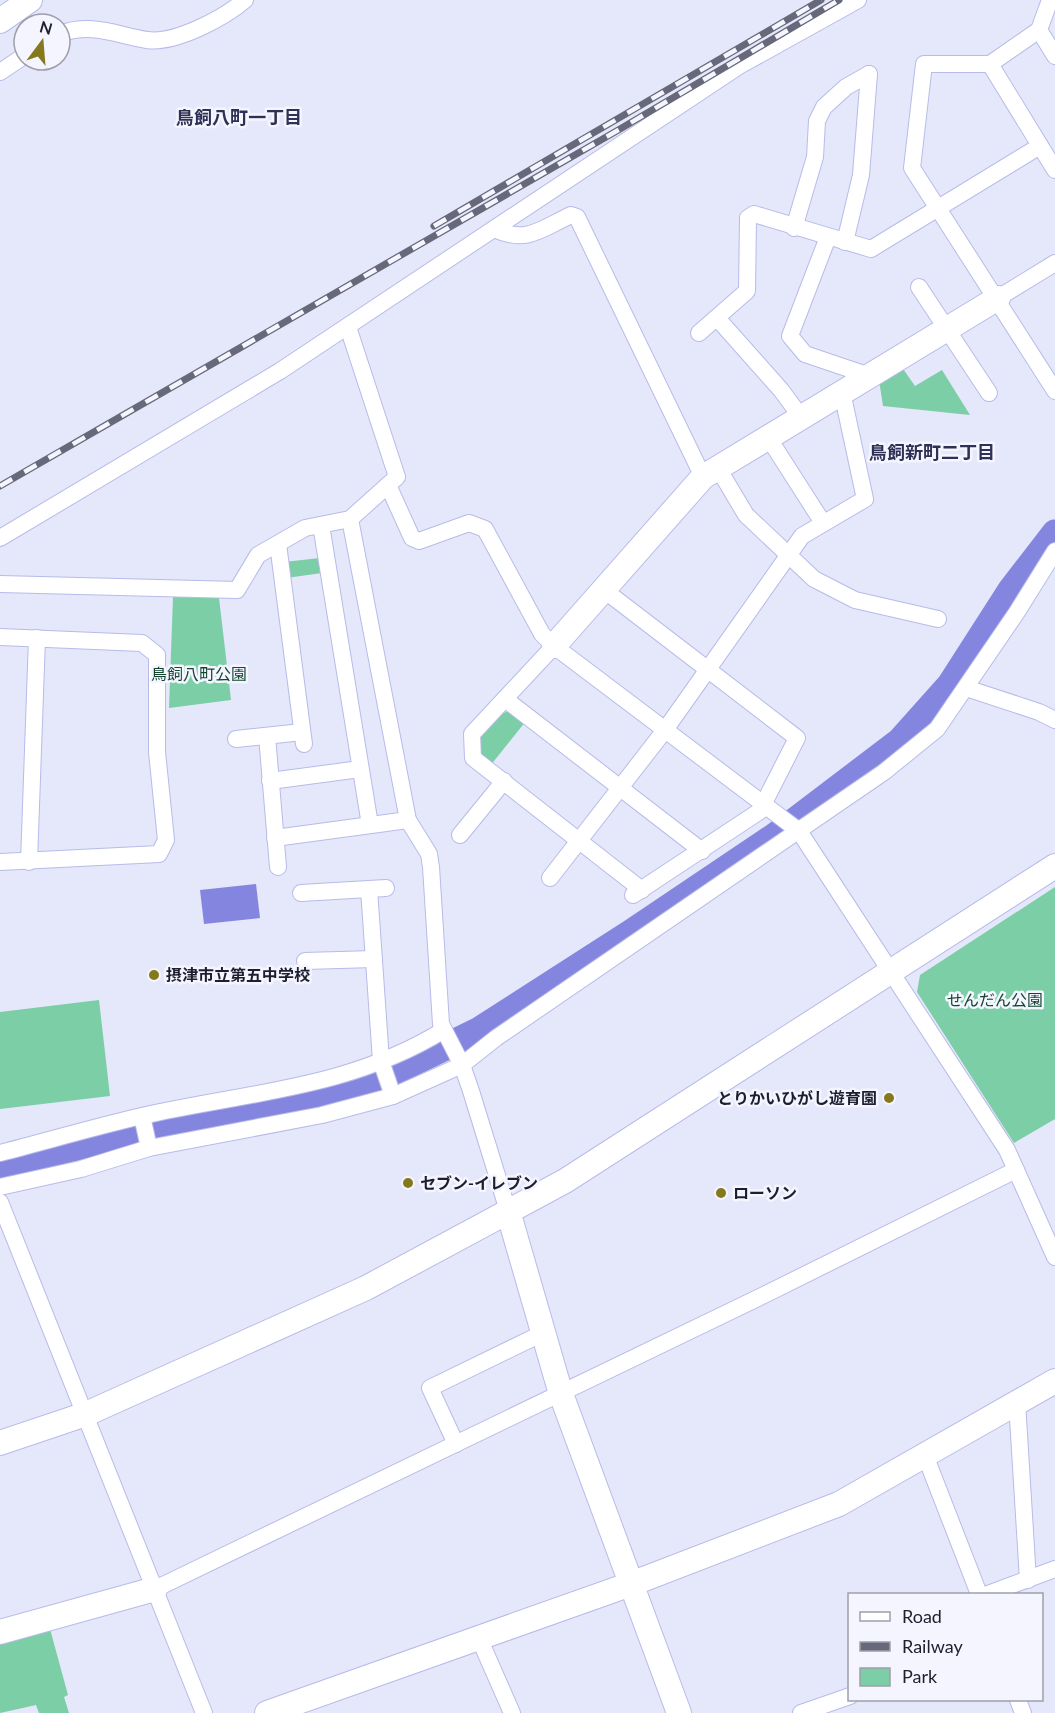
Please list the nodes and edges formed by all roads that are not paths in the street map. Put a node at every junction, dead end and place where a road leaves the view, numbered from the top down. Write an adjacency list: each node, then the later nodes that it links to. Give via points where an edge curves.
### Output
1 (30, 0): 5 (street)
2 (245, 0): 7 (street, via 211,24 170,37 150,40 103,28)
3 (858, 0): 14 (street, via 739,66)
4 (1050, 0): 6 (street)
5 (0, 21)
6 (1039, 30): 8 (street); 9 (street)
7 (72, 31)
8 (1055, 56)
9 (990, 64): 10 (street); 12 (street, via 924,64 912,168)
10 (1040, 146): 11 (street); 12 (street)
11 (1055, 170)
12 (939, 208): 16 (street, via 871,249); 19 (street)
13 (794, 228): 15 (street); 16 (street, via 815,157 817,121 824,106 869,74 861,176); 20 (street, via 754,214 748,218 747,291)
14 (494, 229): 21 (street); 30 (street, via 510,236 527,237 571,214 577,217)
15 (828, 237): 16 (street); 24 (street, via 790,336 805,354)
16 (845, 242)
17 (1052, 269): 19 (street)
18 (919, 287): 22 (street)
19 (998, 298): 22 (street); 25 (street)
20 (717, 318): 23 (street); 28 (street)
21 (348, 327): 31 (street, via 397,477); 35 (street)
22 (948, 328): 24 (street); 27 (street)
23 (699, 333)
24 (870, 376): 26 (street)
25 (1055, 391)
26 (842, 392): 28 (street); 33 (street, via 865,499)
27 (989, 393)
28 (801, 417): 29 (street)
29 (768, 437): 30 (street); 33 (street)
30 (711, 472): 38 (street); 40 (street)
31 (388, 485): 32 (street); 44 (street, via 412,538 419,541 469,522 485,529 542,634)
32 (350, 519): 34 (street); 57 (street)
33 (823, 524): 38 (street, via 802,536)
34 (321, 525): 36 (street, via 305,528); 52 (street)
35 (0, 538)
36 (278, 544): 39 (street, via 258,555 237,590); 50 (street, via 303,738)
37 (1055, 551): 46 (street)
38 (787, 556): 41 (street, via 814,579 855,600); 45 (street)
39 (0, 584)
40 (604, 590): 44 (street); 45 (street)
41 (938, 619)
42 (0, 637): 43 (street)
43 (37, 638): 64 (street); 64 (street, via 142,643 157,655 157,752 166,840 159,854)
44 (554, 646): 47 (street); 49 (street)
45 (708, 670): 49 (street); 56 (street, via 797,738)
46 (966, 688): 48 (street); 59 (street, via 937,729 884,772)
47 (505, 699): 54 (street, via 472,734 473,759); 55 (street)
48 (1055, 720)
49 (665, 730): 55 (street); 56 (street)
50 (267, 736): 51 (street); 53 (street)
51 (236, 739)
52 (360, 769): 53 (street); 58 (street)
53 (270, 781): 61 (street)
54 (504, 782): 60 (street); 62 (street)
55 (621, 786): 62 (street); 63 (street)
56 (765, 806): 59 (street); 63 (street)
57 (408, 820): 58 (street); 75 (street, via 429,854 441,1024)
58 (370, 825): 61 (street)
59 (799, 831): 74 (street); 76 (street, via 496,1038)
60 (460, 836)
61 (275, 838): 67 (street)
62 (579, 839): 63 (street, via 637,893); 68 (street)
63 (702, 850)
64 (29, 861): 65 (street)
65 (0, 862)
66 (1055, 866): 74 (street)
67 (278, 867)
68 (550, 878)
69 (386, 888): 70 (street)
70 (369, 889): 71 (street); 72 (street)
71 (301, 893)
72 (374, 959): 73 (street); 77 (street)
73 (305, 961)
74 (890, 974): 82 (street, via 1007,1150); 85 (street, via 566,1180)
75 (445, 1032): 76 (street); 77 (street)
76 (459, 1058): 78 (street); 85 (street)
77 (381, 1061): 78 (street); 79 (street, via 320,1083)
78 (393, 1096): 80 (street, via 322,1115)
79 (142, 1116): 80 (street); 81 (street)
80 (149, 1148): 83 (street, via 81,1169)
81 (0, 1154)
82 (1016, 1170): 86 (street); 89 (street)
83 (0, 1187)
84 (0, 1202): 91 (street)
85 (508, 1211): 87 (street); 91 (street, via 366,1288)
86 (1055, 1257)
87 (543, 1333): 89 (street); 93 (street, via 430,1388)
88 (1055, 1381): 90 (street)
89 (561, 1394): 93 (street); 97 (street)
90 (1017, 1402): 94 (street); 96 (street)
91 (86, 1414): 92 (street); 98 (street)
92 (0, 1443)
93 (456, 1444): 98 (street)
94 (925, 1455): 97 (street, via 839,1504); 99 (street)
95 (1055, 1569): 96 (street)
96 (1028, 1580): 100 (street)
97 (631, 1584): 102 (street); 107 (street)
98 (155, 1589): 101 (street); 104 (street)
99 (979, 1593)
100 (991, 1593)
101 (0, 1632)
102 (479, 1638): 105 (street); 106 (street)
103 (848, 1696): 108 (street)
104 (204, 1713)
105 (267, 1713)
106 (512, 1713)
107 (679, 1713)
108 (801, 1713)

